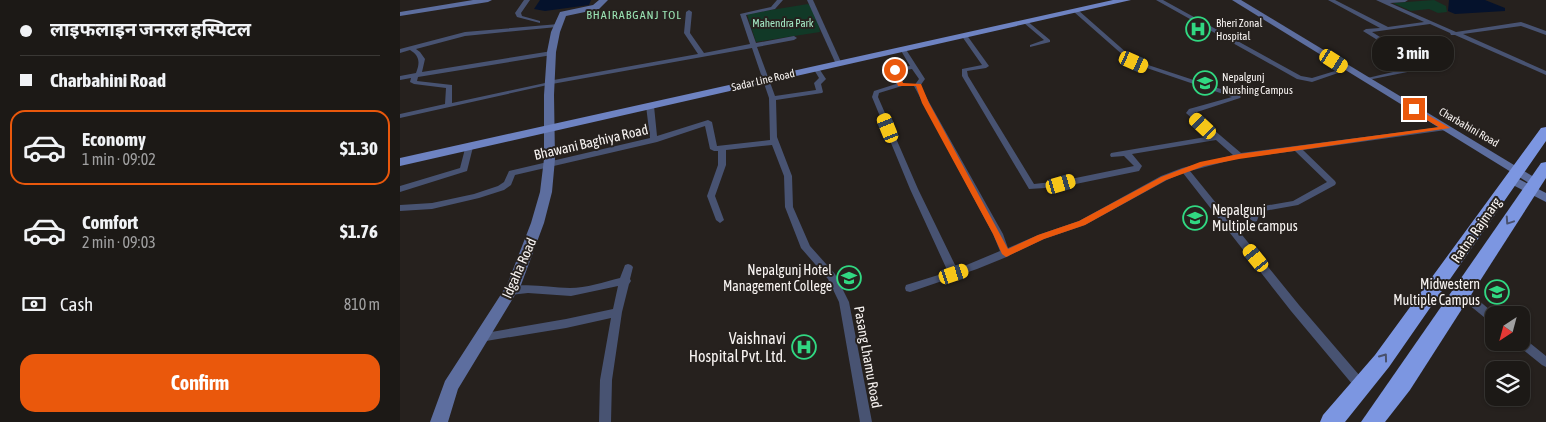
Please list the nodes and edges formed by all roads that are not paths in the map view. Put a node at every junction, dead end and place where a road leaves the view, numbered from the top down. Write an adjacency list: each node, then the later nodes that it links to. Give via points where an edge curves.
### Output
1 (486, 0): 14 (main road)
2 (527, 0): 18 (street, via 518,12 520,17 540,23)
3 (604, 0): 17 (main road, Idgaha Road, via 596,7 563,14)
4 (780, 0): 24 (street, via 773,8 743,14)
5 (810, 0): 31 (street)
6 (1159, 0): 34 (street, via 1299,78 1312,80)
7 (1236, 0): 39 (main road, Charbahini Road)
8 (1331, 0): 19 (street)
9 (1405, 0): 11 (street)
10 (1117, 1): 12 (main road, Sadar Line Road)
11 (1381, 1): 16 (street)
12 (1076, 11): 15 (main road, Sadar Line Road); 50 (street, via 1134,62 1237,96 1190,113)
13 (689, 12): 30 (street, via 687,33)
14 (400, 14)
15 (1026, 22): 22 (main road, Sadar Line Road); 25 (street, via 1048,41)
16 (1429, 23): 19 (street); 21 (street)
17 (557, 25): 18 (street); 29 (main road, Idgaha Road)
18 (540, 26): 26 (street, via 465,34)
19 (1386, 29): 39 (street, via 1366,31 1425,67)
20 (1546, 33): 21 (street, via 1521,24)
21 (1452, 34): 35 (street)
22 (964, 35): 27 (main road, Sadar Line Road); 56 (street, via 986,66 964,70 965,76 1032,187 1136,169 1138,166)
23 (794, 38): 24 (street)
24 (753, 44): 30 (street); 38 (street)
25 (1032, 46)
26 (410, 48): 28 (street); 36 (street, via 421,56 423,64)
27 (902, 48): 31 (main road, Sadar Line Road); 32 (street)
28 (400, 51)
29 (552, 53): 36 (street); 40 (main road, Idgaha Road)
30 (701, 53): 40 (street)
31 (838, 62): 33 (main road, Sadar Line Road)
32 (913, 67): 41 (street, via 894,71); 42 (street, via 922,79)
33 (816, 68): 38 (main road, Sadar Line Road); 43 (street, via 823,79 817,83 820,92)
34 (1335, 73)
35 (1546, 74)
36 (417, 75): 37 (street); 44 (street, via 413,82 450,86)
37 (400, 78)
38 (765, 79): 43 (street, Pasang Lhamu Road); 45 (main road, Sadar Line Road)
39 (1365, 80): 48 (main road, Charbahini Road)
40 (548, 83): 44 (street); 47 (main road, Idgaha Road)
41 (900, 84): 42 (street); 71 (street, via 876,92 875,97)
42 (918, 84): 69 (street)
43 (772, 98): 52 (street, Pasang Lhamu Road)
44 (448, 106): 46 (street)
45 (650, 106): 47 (main road, Sadar Line Road); 51 (street)
46 (400, 116)
47 (550, 128): 53 (main road, Sadar Line Road); 60 (main road, Idgaha Road)
48 (1446, 128): 55 (street); 63 (main road, Charbahini Road)
49 (1546, 131): 63 (highway, Ratna Rajmarg)
50 (1216, 138): 56 (street); 58 (street)
51 (654, 140): 54 (street, Bhawani Baghiya Road, via 708,122 714,148); 60 (street, Bhawani Baghiya Road)
52 (774, 142): 54 (street); 84 (street, Pasang Lhamu Road, via 788,176 789,207 806,248 832,277 844,302)
53 (469, 147): 59 (main road, Sadar Line Road); 64 (street, via 464,169)
54 (722, 148): 68 (street, via 722,165 711,196)
55 (1296, 148): 58 (street); 67 (street, via 1332,183 1295,203 1261,209)
56 (1126, 153): 57 (street)
57 (1114, 155)
58 (1239, 156): 62 (street)
59 (400, 162)
60 (548, 164): 66 (street, Bhawani Baghiya Road, via 512,173 508,183 476,196 432,206); 74 (main road, Idgaha Road, via 548,178 535,231)
61 (1546, 166): 65 (highway, Ratna Rajmarg)
62 (1185, 170): 69 (street, via 1082,223 1041,237); 81 (street)
63 (1515, 174): 65 (main road, Charbahini Road); 81 (highway, Ratna Rajmarg, one-way to 63)
64 (400, 189)
65 (1537, 190): 75 (highway, Ratna Rajmarg, one-way to 75)
66 (400, 208)
67 (1254, 219)
68 (720, 220)
69 (1006, 254): 71 (street)
70 (628, 266): 72 (street)
71 (954, 274): 73 (street)
72 (626, 281): 74 (street, via 571,292 528,288); 76 (street)
73 (910, 288)
74 (510, 291): 78 (main road, Idgaha Road)
75 (1461, 292): 77 (street); 86 (highway, Ratna Rajmarg, via 1402,383)
76 (617, 312): 78 (street, via 564,326); 83 (street, via 606,380)
77 (1485, 312)
78 (480, 338): 82 (main road, Idgaha Road, via 450,388)
79 (1530, 349): 80 (street)
80 (1546, 362)
81 (1362, 388): 85 (highway, Ratna Rajmarg)
82 (439, 422)
83 (604, 422)
84 (866, 422)
85 (1331, 422)
86 (1372, 422)

